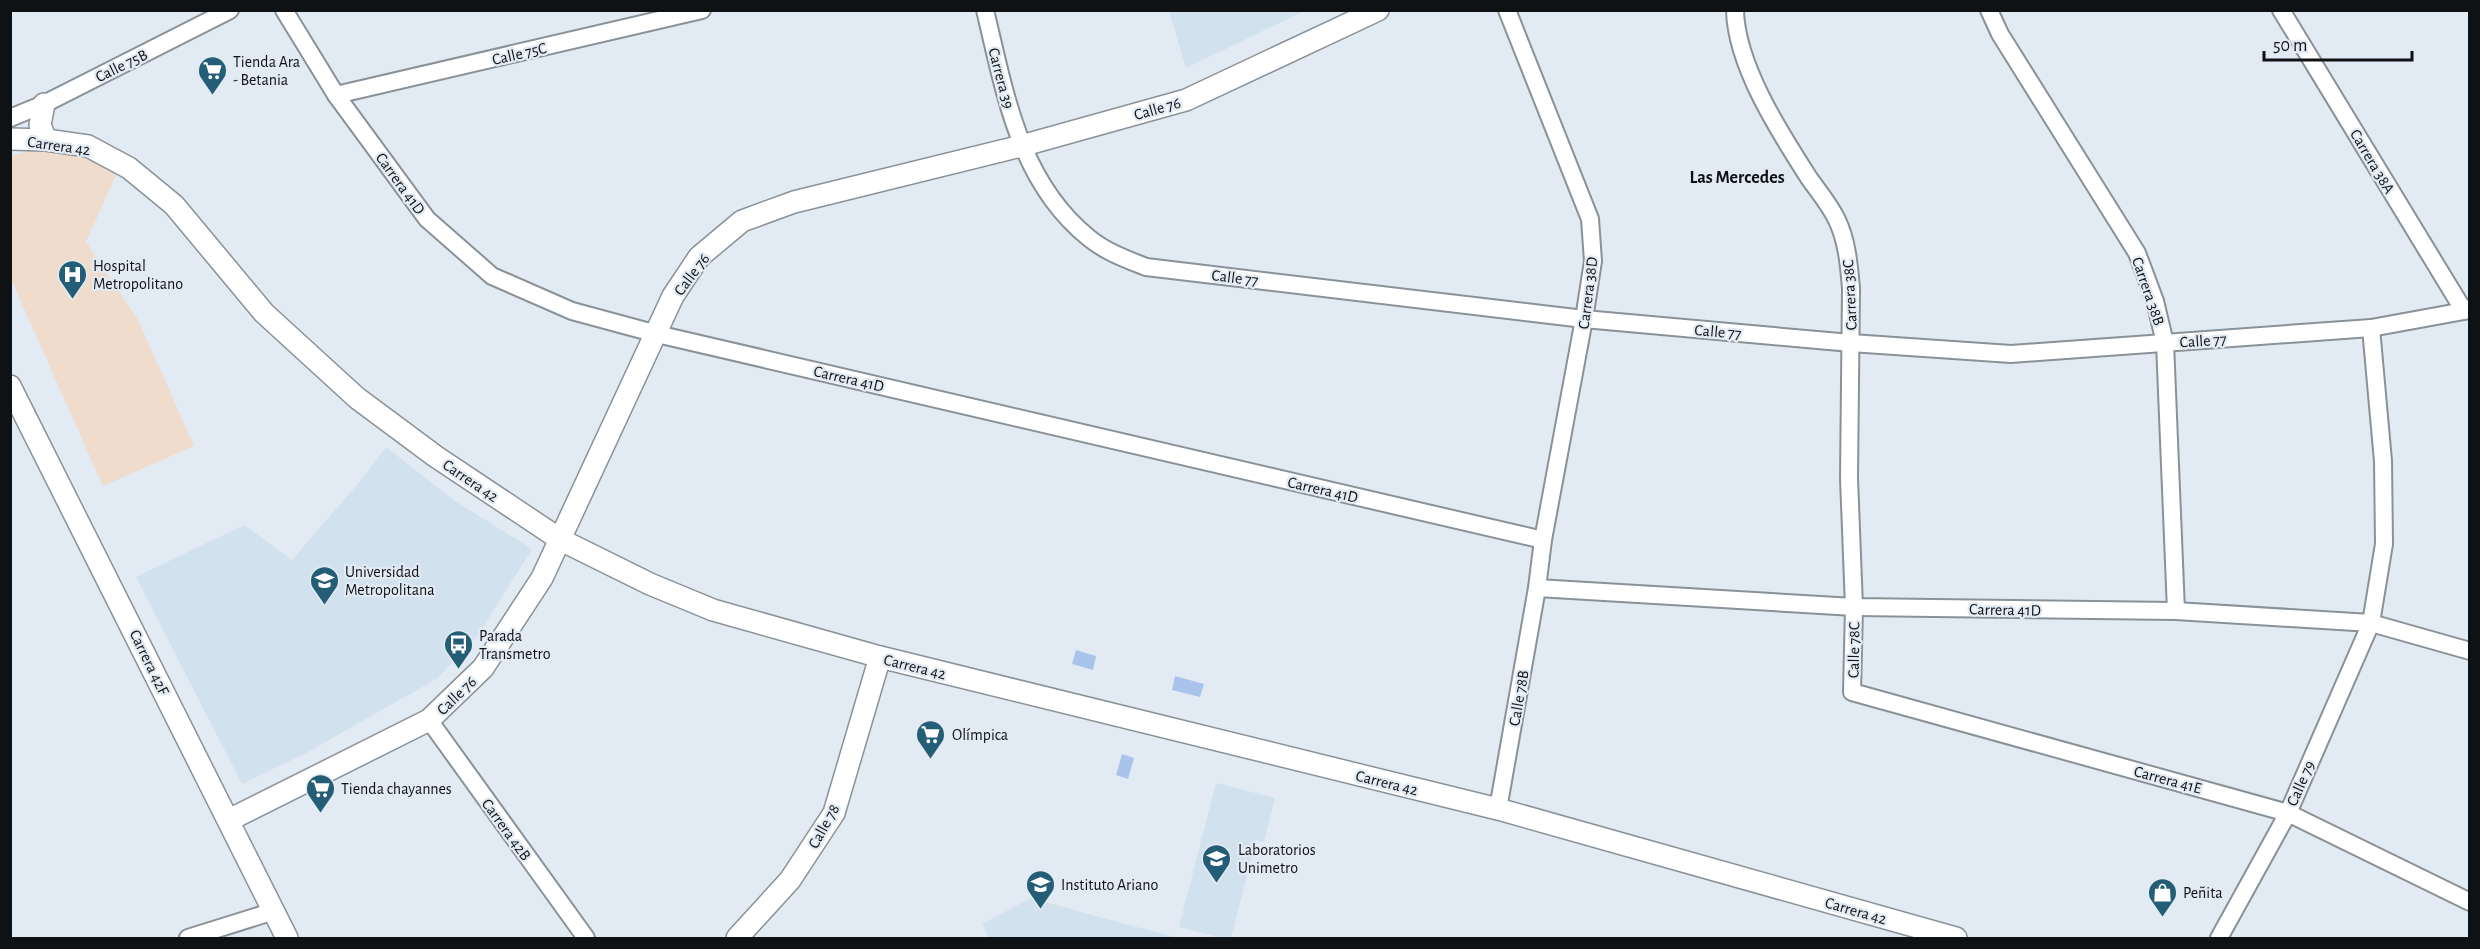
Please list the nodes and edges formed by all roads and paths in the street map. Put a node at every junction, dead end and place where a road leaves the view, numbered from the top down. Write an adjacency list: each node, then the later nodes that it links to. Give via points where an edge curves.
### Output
1 (230, 10): 11 (street, Calle 75B)
2 (284, 10): 10 (street, Carrera 41D)
3 (702, 10): 10 (street, Calle 75C)
4 (985, 10): 15 (street, Carrera 39)
5 (1378, 10): 15 (street, Calle 76, via 1186,100)
6 (1507, 10): 17 (street, Carrera 38D, via 1590,219 1593,261)
7 (1735, 10): 21 (street, Carrera 38C, via 1749,74 1837,221 1848,257)
8 (1989, 10): 20 (street, Carrera 38B, via 2000,34 2137,253)
9 (2281, 10): 16 (street, Carrera 38A)
10 (336, 95): 19 (street, Carrera 41D, via 427,219 492,276 572,311)
11 (44, 104): 12 (street, Calle 75B); 14 (street, via 40,125)
12 (10, 118)
13 (10, 139): 14 (street, Carrera 42)
14 (46, 140): 23 (street, Carrera 42, via 88,146 153,186 174,205 264,314 357,398 435,456)
15 (1021, 146): 17 (street, Calle 77, via 1043,188 1066,217 1090,240 1146,267); 19 (street, Calle 76, via 794,202 742,221 699,257 673,296)
16 (2467, 310): 18 (street, Calle 77)
17 (1584, 319): 21 (street, Calle 77); 24 (street, Carrera 38D)
18 (2371, 328): 20 (street, Calle 77); 28 (street, via 2383,462 2384,544)
19 (657, 334): 23 (street, Calle 76); 24 (street, Carrera 41D)
20 (2165, 343): 21 (street, Calle 77, via 2011,354); 27 (street, Carrera 38B)
21 (1851, 344): 26 (street, Carrera 38C)
22 (10, 386): 35 (street, Carrera 42F)
23 (561, 540): 30 (street, Carrera 42, via 713,610); 32 (street, Calle 76, via 542,578 483,668)
24 (1543, 540): 25 (street, Carrera 38D)
25 (1538, 588): 26 (street, Carrera 41D); 33 (street, Calle 78B)
26 (1854, 607): 27 (street, Carrera 41D); 31 (street, Calle 78C)
27 (2176, 611): 28 (street, Carrera 41D)
28 (2371, 623): 29 (street, Carrera 41D); 34 (street, Calle 79)
29 (2469, 651)
30 (880, 657): 33 (street, Carrera 42); 41 (street, Calle 78, via 834,813 790,880)
31 (1852, 692): 34 (street, Carrera 41E)
32 (429, 720): 35 (street, Calle 76); 40 (street, Carrera 42B)
33 (1498, 809): 42 (street, Carrera 42)
34 (2288, 813): 36 (street, Carrera 41E); 43 (street, Calle 79)
35 (229, 820): 37 (street, Carrera 42F)
36 (2469, 902)
37 (274, 911): 38 (street); 39 (street, Carrera 42F)
38 (188, 939)
39 (287, 939)
40 (585, 939)
41 (737, 939)
42 (1956, 939)
43 (2219, 939)

